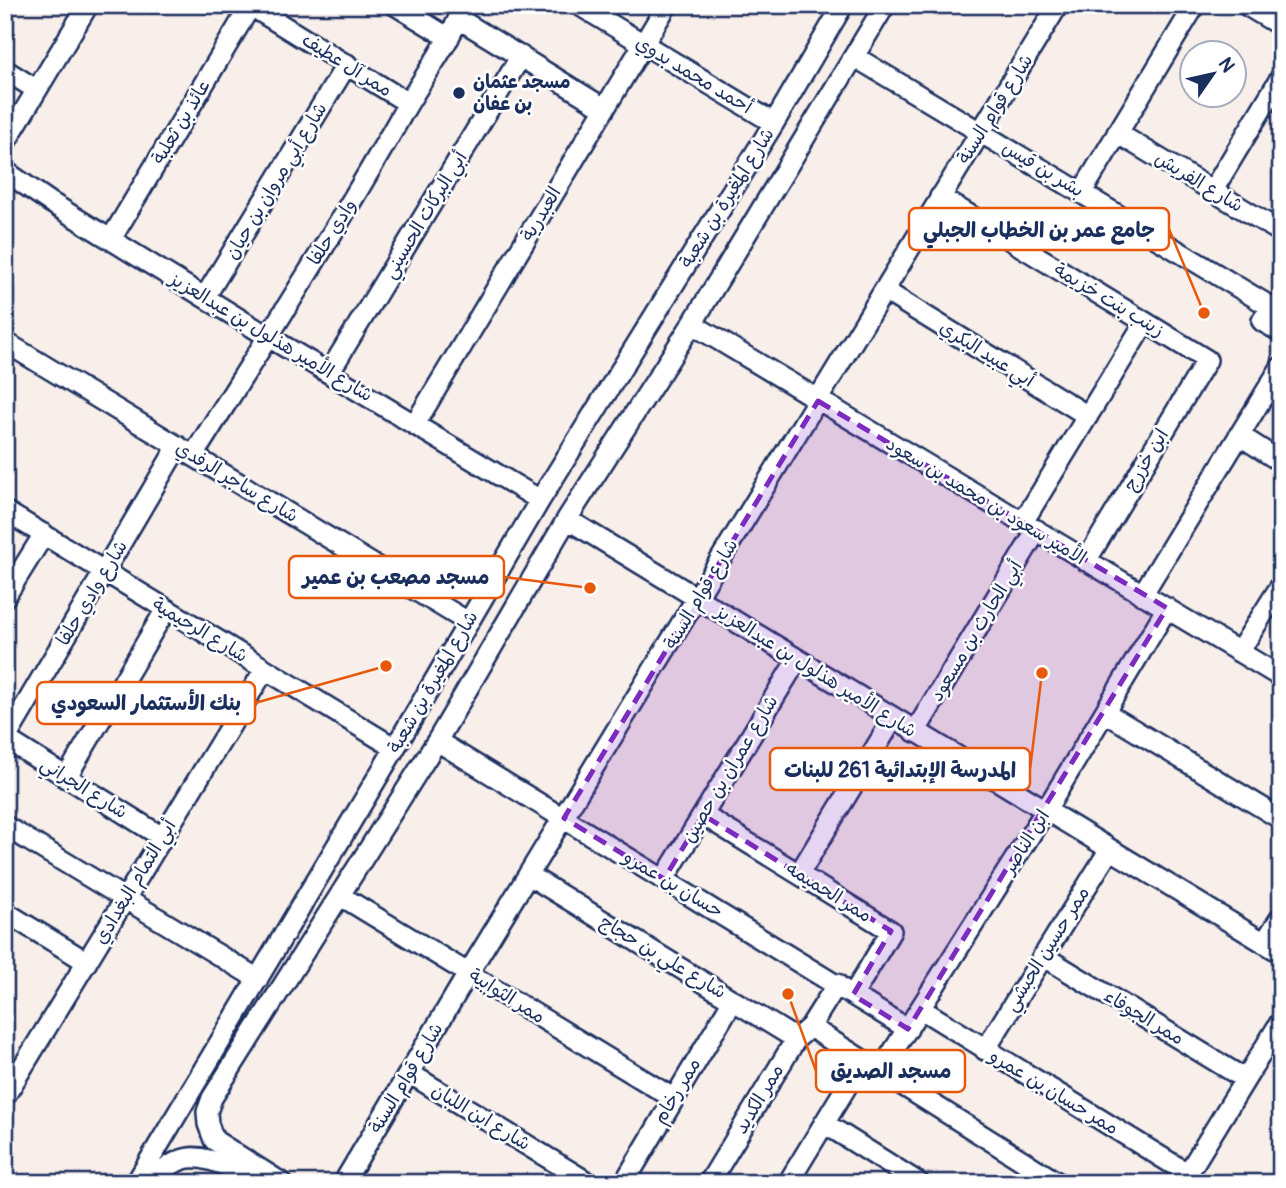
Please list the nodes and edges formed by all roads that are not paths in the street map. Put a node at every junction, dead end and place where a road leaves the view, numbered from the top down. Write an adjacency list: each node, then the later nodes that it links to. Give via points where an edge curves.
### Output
1 (88, 5): 20 (street)
2 (251, 5): 17 (street, ممر آل عطيف); 32 (street, عائذ بن ثعلبة)
3 (396, 5): 13 (street)
4 (579, 5): 14 (street, أحمد محمد بدوي)
5 (667, 5): 14 (street, العبدرية)
6 (844, 5): 23 (street, شارع المغيرة بن شعبة)
7 (885, 5): 16 (street, شارع المغيرة بن شعبة)
8 (1058, 5): 24 (street, شارع قوام السنة)
9 (1195, 5): 25 (street)
10 (1246, 5): 12 (street)
11 (461, 12): 13 (street, وادي حلفا); 15 (street)
12 (1281, 26)
13 (449, 38): 21 (street, وادي حلفا)
14 (644, 44): 22 (street, العبدرية); 23 (street, أحمد محمد بدوي)
15 (522, 56): 22 (street); 42 (street, أبي البركات الحسيني)
16 (855, 57): 24 (street, بشر بن قيس); 37 (street, شارع المغيرة بن شعبة)
17 (347, 64): 21 (street, ممر آل عطيف); 34 (street, شارع أبي مروان بن حيان)
18 (5, 70): 20 (street)
19 (1281, 78): 28 (street)
20 (37, 90): 26 (street)
21 (408, 103): 39 (street, وادي حلفا)
22 (604, 108): 46 (street, العبدرية)
23 (774, 123): 50 (street, شارع المغيرة بن شعبة)
24 (981, 132): 29 (street, بشر بن قيس); 30 (street, شارع قوام السنة)
25 (1117, 133): 28 (street, شارع الفريش); 29 (street)
26 (5, 143)
27 (5, 171): 32 (street, شارع الأمير هذلول بن عبدالعزيز)
28 (1213, 190): 31 (street, شارع الفريش)
29 (1082, 191): 35 (street, بشر بن قيس)
30 (940, 197): 33 (street, شارع قوام السنة); 36 (street, زينب بنت خزيمة)
31 (1281, 232)
32 (111, 239): 34 (street, شارع الأمير هذلول بن عبدالعزيز)
33 (885, 291): 44 (street, شارع قوام السنة); 45 (street, أبي عبيد البكري)
34 (205, 298): 39 (street, شارع الأمير هذلول بن عبدالعزيز)
35 (1276, 298): 38 (street, بشر بن قيس, via 1262,321)
36 (1145, 323): 41 (street, زينب بنت خزيمة); 45 (street, أبي الحارث بن مسعود)
37 (692, 324): 44 (street, الأمير سعود بن محمد بن سعود); 52 (street, شارع المغيرة بن شعبة)
38 (1281, 332)
39 (267, 337): 42 (street, شارع الأمير هذلول بن عبدالعزيز); 48 (street, وادي حلفا)
40 (5, 342): 48 (street, شارع ساجر الرفدي)
41 (1207, 360): 55 (street, ابن خزرج)
42 (329, 373): 46 (street, شارع الأمير هذلول بن عبدالعزيز)
43 (1279, 375): 47 (street)
44 (818, 401): 53 (street, الأمير سعود بن محمد بن سعود); 60 (street, شارع قوام السنة)
45 (1088, 416): 53 (street, أبي الحارث بن مسعود)
46 (415, 424): 50 (street, شارع الأمير هذلول بن عبدالعزيز)
47 (1239, 435): 49 (street); 58 (street)
48 (186, 451): 56 (street, شارع وادي حلفا); 63 (street, شارع ساجر الرفدي)
49 (1281, 461)
50 (540, 500): 63 (street, شارع المغيرة بن شعبة)
51 (5, 511): 54 (street, شارع الرحيمية)
52 (567, 519): 60 (street, شارع الأمير هذلول بن عبدالعزيز); 72 (street, شارع المغيرة بن شعبة)
53 (1030, 526): 55 (street, الأمير سعود بن محمد بن سعود); 70 (street, أبي الحارث بن مسعود)
54 (44, 534): 56 (street, شارع الرحيمية); 59 (street)
55 (1086, 561): 58 (street, الأمير سعود بن محمد بن سعود)
56 (105, 571): 62 (street, شارع الرحيمية); 71 (street, شارع وادي حلفا)
57 (1281, 585): 64 (street)
58 (1142, 595): 61 (street, الأمير سعود بن محمد بن سعود)
59 (5, 597)
60 (699, 599): 65 (street, شارع الأمير هذلول بن عبدالعزيز); 77 (street, شارع قوام السنة)
61 (1167, 608): 64 (street, الأمير سعود بن محمد بن سعود); 68 (street, ابن الناصر)
62 (166, 609): 66 (street, شارع الرحيمية); 74 (street)
63 (468, 622): 73 (street, شارع المغيرة بن شعبة)
64 (1239, 652): 67 (street, الأمير سعود بن محمد بن سعود)
65 (797, 660): 69 (street, شارع الأمير هذلول بن عبدالعزيز); 76 (street, شارع عمران بن حصين)
66 (265, 668): 73 (street, شارع الرحيمية); 80 (street, أبي التمام البغدادي)
67 (1281, 677)
68 (1107, 713): 75 (street, ابن الناصر); 78 (street)
69 (893, 719): 70 (street, شارع الأمير هذلول بن عبدالعزيز); 82 (street)
70 (915, 732): 75 (street, شارع الأمير هذلول بن عبدالعزيز)
71 (6, 740): 74 (street, شارع الجراني)
72 (437, 741): 77 (street, حسان بن عمرو); 85 (street, شارع المغيرة بن شعبة)
73 (395, 748): 93 (street, شارع المغيرة بن شعبة)
74 (66, 778): 80 (street, شارع الجراني)
75 (1046, 810): 81 (street, شارع الأمير هذلول بن عبدالعزيز); 96 (street, ابن الناصر)
76 (703, 815): 82 (street, ممر الحميمه); 84 (street, شارع عمران بن حصين)
77 (564, 818): 83 (street, شارع قوام السنة); 84 (street, حسان بن عمرو)
78 (1281, 819)
79 (5, 826): 86 (street)
80 (162, 837): 86 (street, أبي التمام البغدادي)
81 (1110, 849): 89 (street, شارع الأمير هذلول بن عبدالعزيز); 90 (street, ممر حسين الحبشي)
82 (799, 873): 94 (street, ممر الحميمه, via 891,931)
83 (530, 876): 92 (street, شارع قوام السنة); 95 (street, شارع علي بن حجاج)
84 (664, 879): 94 (street, حسان بن عمرو)
85 (341, 895): 92 (street, ممر الثوابية); 111 (street, شارع المغيرة بن شعبة, via 206,1112 214,1140)
86 (125, 898): 91 (street, أبي التمام البغدادي); 93 (street)
87 (6, 913): 91 (street)
88 (1281, 917): 89 (street)
89 (1272, 948)
90 (1043, 956): 100 (street, ممر حسين الحبشي); 104 (street, ممر الجوفاء)
91 (87, 962): 105 (street, أبي التمام البغدادي)
92 (469, 972): 103 (street, شارع قوام السنة); 106 (street, ممر الثوابية)
93 (258, 979): 112 (street, شارع المغيرة بن شعبة)
94 (845, 990): 98 (street, حسان بن عمرو); 99 (street, ممر الكديد)
95 (733, 1000): 99 (street, شارع علي بن حجاج); 106 (street, ممر رخام)
96 (921, 1009): 98 (street, ابن الناصر); 100 (street, ممر حسان بن عمرو)
97 (1281, 1021): 104 (street)
98 (908, 1029): 102 (street, ابن الناصر)
99 (803, 1033): 101 (street, شارع علي بن حجاج); 116 (street, ممر الكديد)
100 (985, 1050): 108 (street, ممر حسان بن عمرو)
101 (862, 1061): 102 (street, شارع علي بن حجاج); 107 (street)
102 (880, 1072): 110 (street, شارع علي بن حجاج)
103 (408, 1073): 109 (street, شارع قوام السنة); 114 (street, شارع ابن اللبان)
104 (1245, 1079): 108 (street)
105 (5, 1096)
106 (673, 1098): 115 (street, ممر رخام)
107 (824, 1123): 117 (street); 118 (street)
108 (1184, 1178)
109 (345, 1181)
110 (1053, 1181)
111 (280, 1182): 113 (street, via 254,1179 225,1166 184,1157)
112 (136, 1183)
113 (150, 1183)
114 (589, 1183)
115 (624, 1183)
116 (709, 1183)
117 (788, 1183)
118 (919, 1183)

